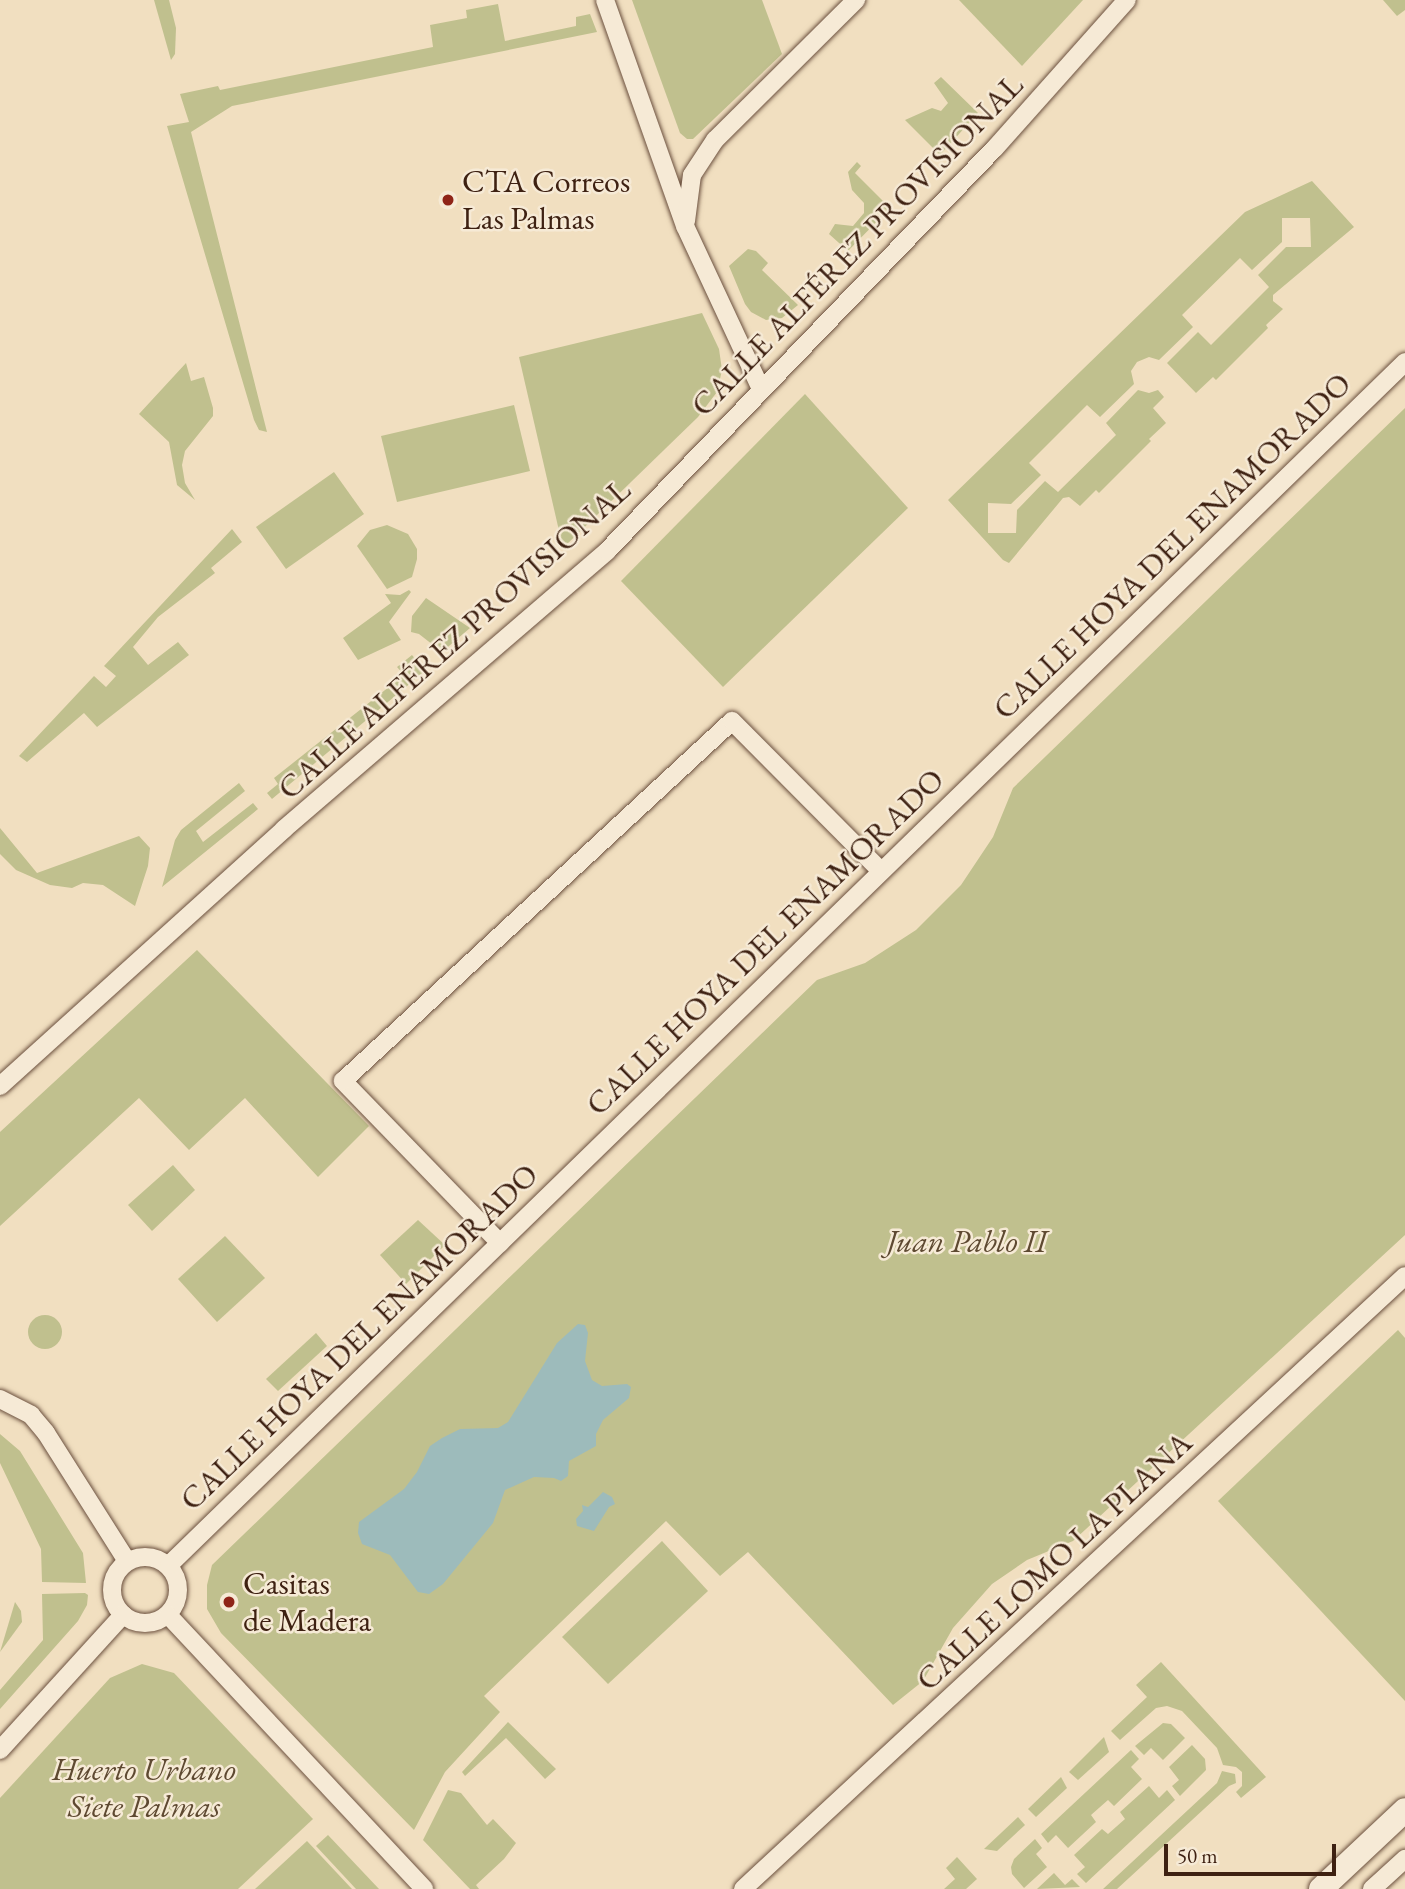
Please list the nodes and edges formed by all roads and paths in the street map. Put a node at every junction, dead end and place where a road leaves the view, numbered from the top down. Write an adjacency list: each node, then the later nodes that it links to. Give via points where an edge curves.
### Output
1 (604, 0): 4 (street)
2 (856, 0): 4 (street, via 715,140 692,175)
3 (1127, 0): 6 (street, CALLE ALFÉREZ PROVISIONAL, via 995,148)
4 (685, 226): 6 (street)
5 (1405, 362): 7 (street, CALLE HOYA DEL ENAMORADO)
6 (761, 389): 8 (street, CALLE ALFÉREZ PROVISIONAL, via 607,551 284,829)
7 (880, 870): 9 (street, CALLE HOYA DEL ENAMORADO); 9 (street, via 732,721 343,1081)
8 (0, 1086)
9 (500, 1243): 13 (street, CALLE HOYA DEL ENAMORADO)
10 (1405, 1276): 20 (street, CALLE LOMO LA PLANA)
11 (0, 1399): 12 (street, via 31,1415 46,1433)
12 (127, 1561): 13 (street, via 141,1556); 14 (street, via 112,1587 114,1602)
13 (169, 1565): 15 (street, via 178,1581 178,1600)
14 (123, 1615): 15 (street, via 137,1622 153,1622); 16 (street)
15 (168, 1615): 19 (street)
16 (0, 1750)
17 (1405, 1810): 21 (street)
18 (1405, 1858): 22 (street)
19 (424, 1889)
20 (743, 1889)
21 (1321, 1889)
22 (1372, 1889)

